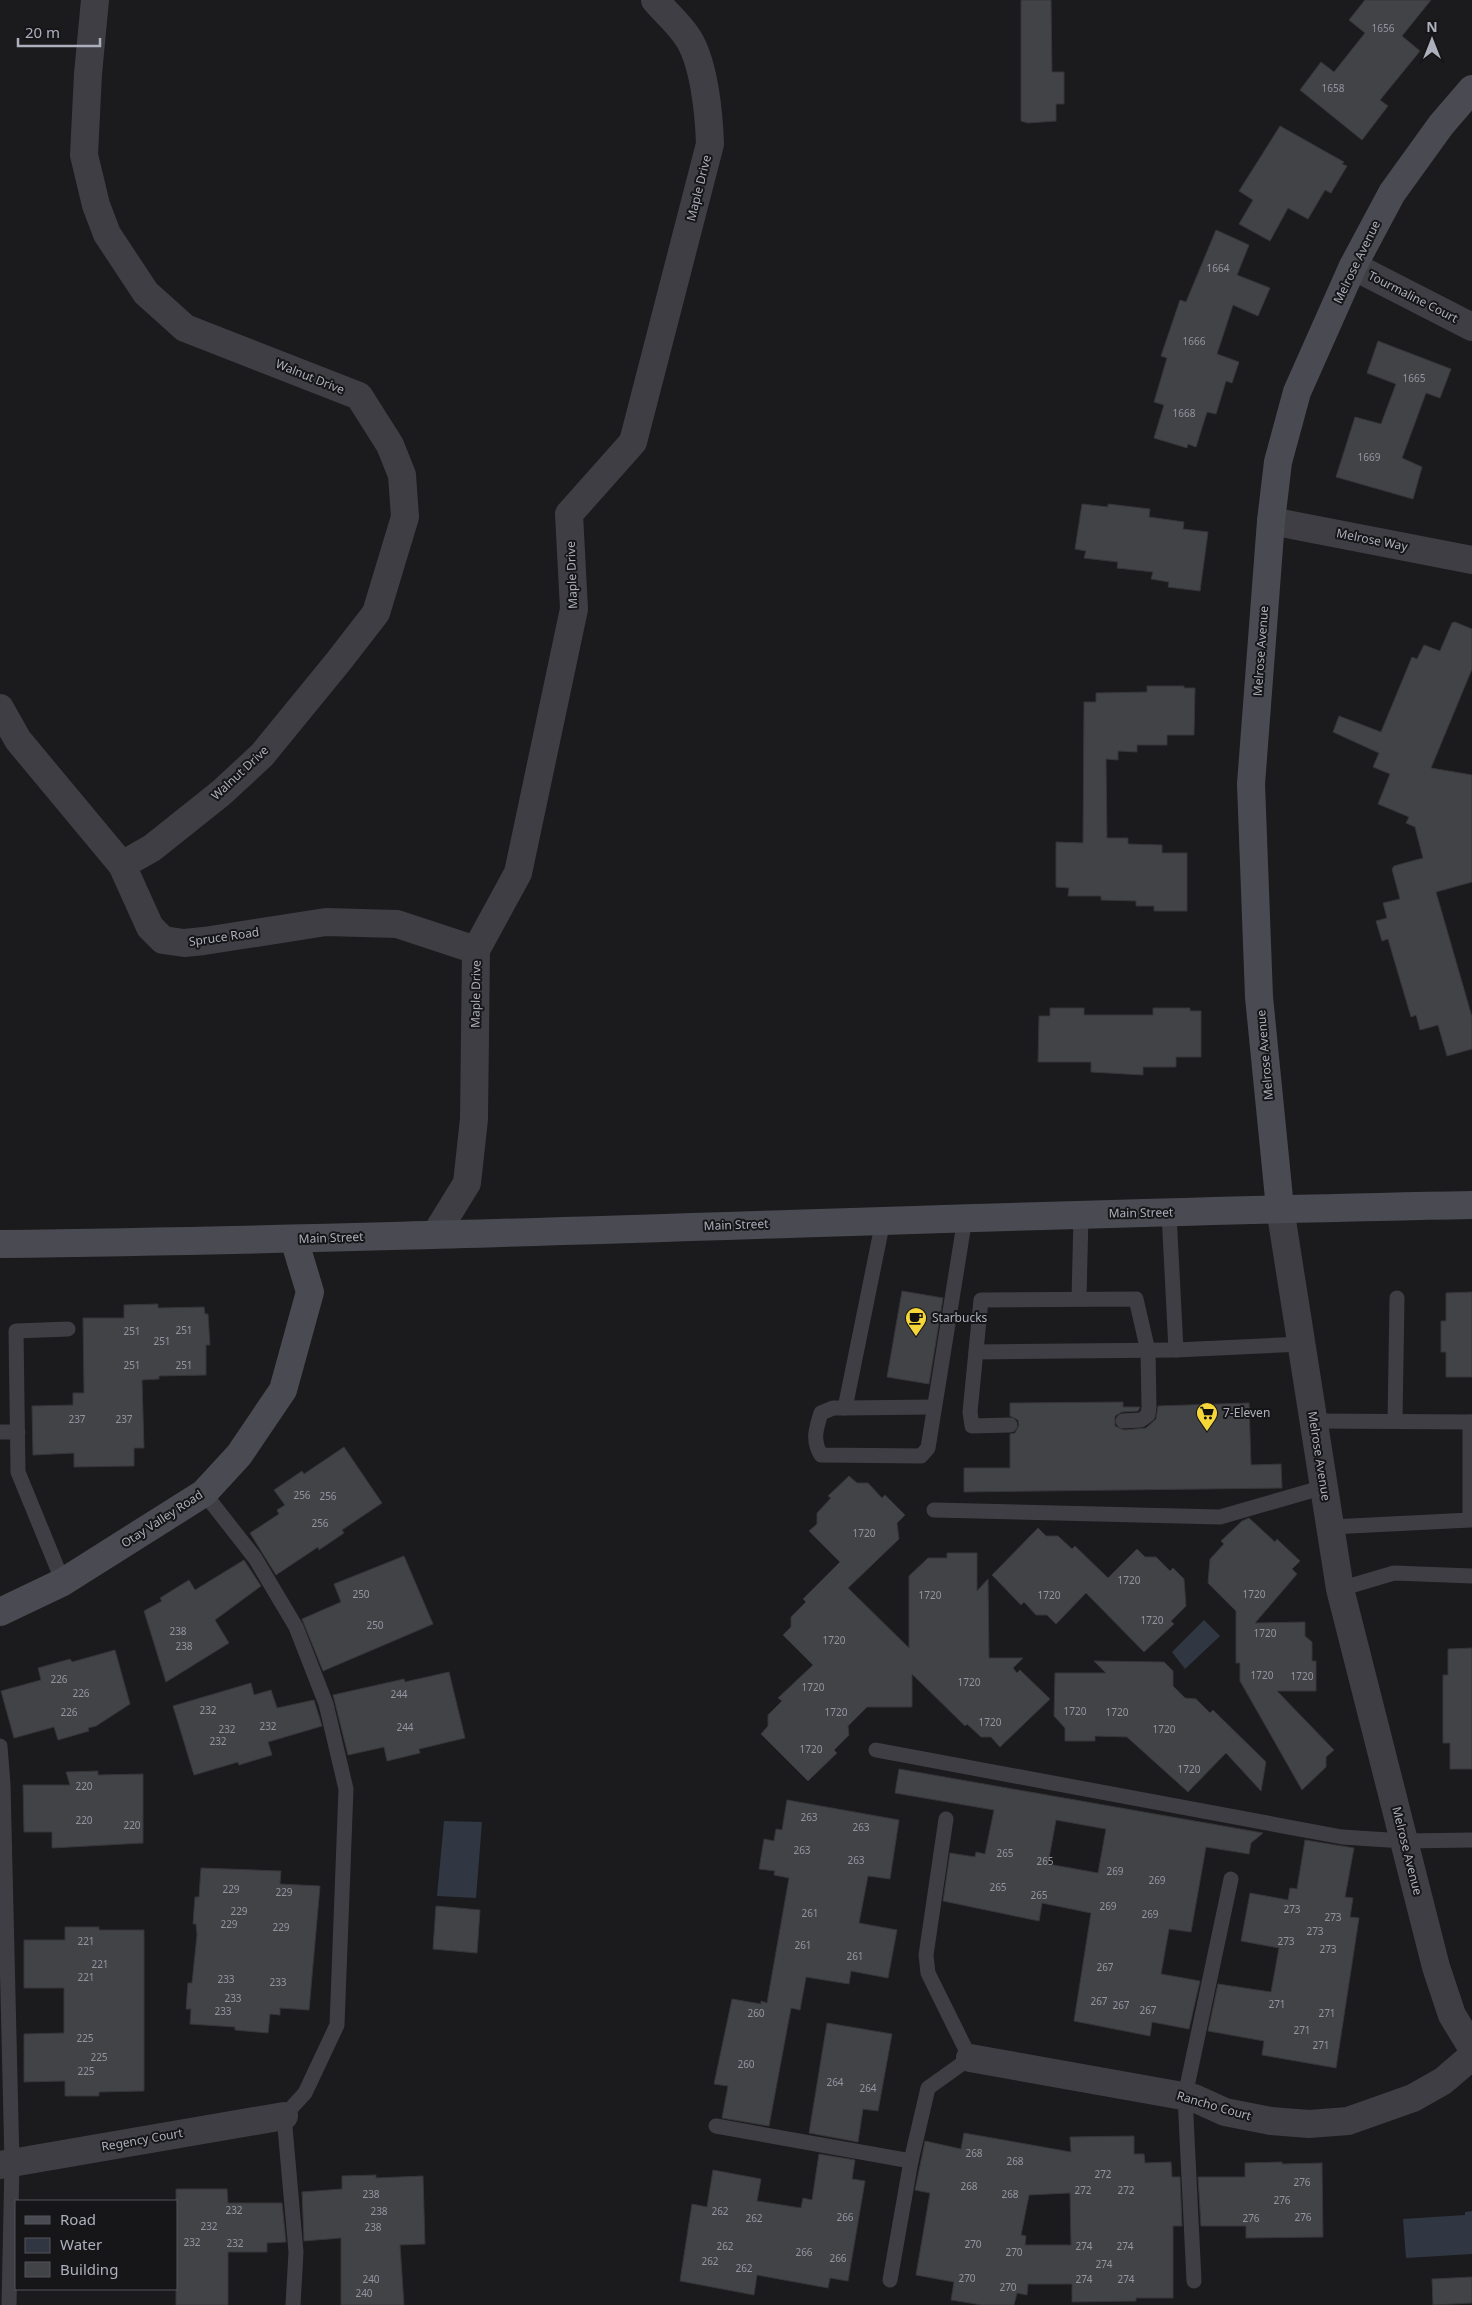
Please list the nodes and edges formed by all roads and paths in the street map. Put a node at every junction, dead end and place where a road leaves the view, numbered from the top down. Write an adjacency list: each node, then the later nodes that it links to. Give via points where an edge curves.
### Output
1 (95, 0): 10 (street, Walnut Drive, via 84,155 107,234 146,294 185,328 359,396 390,445 402,475 405,517 376,613 338,662 262,755 221,793 152,848)
2 (655, 0): 11 (street, Maple Drive, via 696,50 709,108 710,144 633,442 569,514 574,609 518,873)
3 (1472, 89): 4 (street, Melrose Avenue, via 1441,125 1392,193)
4 (1353, 266): 5 (street, Tourmaline Court); 6 (street, Melrose Avenue, via 1297,392 1278,462)
5 (1472, 327)
6 (1271, 521): 7 (street, Melrose Way); 13 (street, Melrose Avenue, via 1250,784 1260,997)
7 (1472, 560)
8 (0, 708): 9 (street, Spruce Road)
9 (9, 743): 10 (street, Spruce Road)
10 (122, 865): 11 (street, Spruce Road, via 150,927 163,940 204,941 326,922 397,924)
11 (476, 950): 18 (street, Maple Drive, via 474,1119 468,1183)
12 (1472, 1205): 13 (street, Main Street)
13 (1280, 1208): 14 (street, Main Street); 24 (street, Melrose Avenue)
14 (1169, 1212): 15 (street, Main Street); 25 (lane)
15 (1081, 1215): 16 (street, Main Street); 22 (lane)
16 (966, 1218): 17 (street, Main Street); 29 (lane)
17 (883, 1221): 18 (street, Main Street); 28 (lane)
18 (434, 1234): 19 (street, Main Street)
19 (294, 1239): 20 (street, Main Street); 38 (street, Otay Valley Road, via 310,1292 283,1390 239,1455)
20 (0, 1244)
21 (1397, 1298): 32 (lane)
22 (1079, 1299): 26 (lane, via 1136,1299); 27 (lane, via 981,1300)
23 (68, 1329): 36 (lane, via 16,1331)
24 (1301, 1344): 25 (lane); 31 (street, Melrose Avenue)
25 (1176, 1350): 26 (lane)
26 (1148, 1351): 27 (lane); 30 (lane, via 1148,1415 1140,1420)
27 (976, 1352): 34 (lane, via 970,1412 972,1426)
28 (845, 1408): 29 (lane); 29 (lane, via 821,1413 815,1432 815,1445 821,1456 921,1456 928,1448)
29 (934, 1408)
30 (1123, 1421)
31 (1314, 1421): 32 (lane); 37 (street, Melrose Avenue)
32 (1395, 1421): 33 (lane)
33 (1471, 1422): 40 (lane, via 1470,1520)
34 (1010, 1425)
35 (0, 1432): 36 (lane)
36 (18, 1432): 42 (lane, via 18,1472)
37 (1324, 1487): 39 (lane, via 1220,1517); 40 (street, Melrose Avenue)
38 (204, 1492): 42 (street, Otay Valley Road); 55 (lane, via 255,1558 296,1627 326,1704 346,1790 337,2025 305,2093)
39 (934, 1510)
40 (1331, 1527): 43 (street, Melrose Avenue)
41 (1472, 1576): 43 (lane, via 1394,1573)
42 (63, 1582): 44 (street, Otay Valley Road)
43 (1340, 1589): 49 (street, Melrose Avenue)
44 (0, 1612)
45 (0, 1746): 58 (lane)
46 (876, 1750): 49 (lane, via 1342,1837)
47 (946, 1819): 53 (lane, via 926,1955 928,1973)
48 (1472, 1840): 49 (lane)
49 (1404, 1841): 51 (street, Melrose Avenue, via 1436,1967 1452,2014)
50 (1231, 1879): 54 (lane)
51 (1472, 2048)
52 (1472, 2056): 54 (street, Rancho Court, via 1443,2081 1413,2098 1348,2121 1309,2124 1271,2121 1225,2112)
53 (970, 2058): 54 (street, Rancho Court); 57 (lane, via 928,2088)
54 (1186, 2096): 60 (lane)
55 (284, 2116): 58 (street, Regency Court); 62 (lane, via 296,2252)
56 (716, 2126): 57 (lane)
57 (910, 2161): 59 (lane)
58 (6, 2164): 61 (lane)
59 (890, 2280)
60 (1194, 2281)
61 (9, 2305)
62 (293, 2305)

